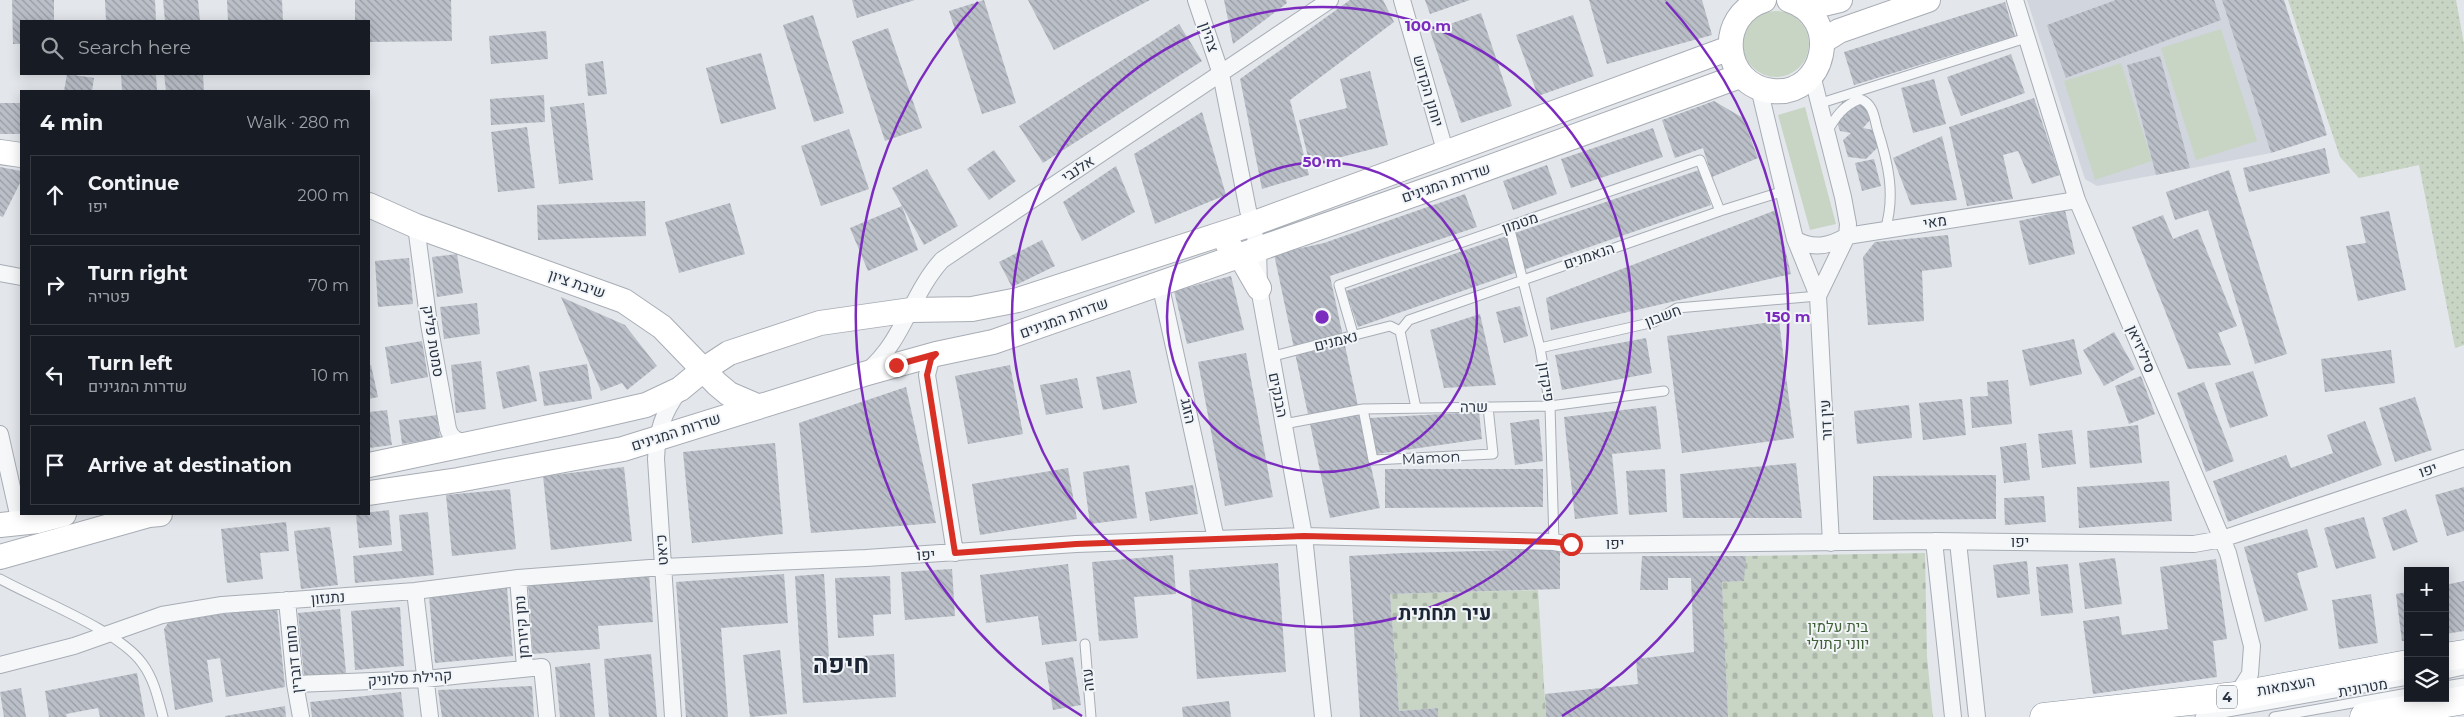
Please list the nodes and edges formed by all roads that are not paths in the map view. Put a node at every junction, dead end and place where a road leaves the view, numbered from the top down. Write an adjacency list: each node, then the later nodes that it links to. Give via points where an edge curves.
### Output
1 (1196, 0): 13 (street, צהיון)
2 (1330, 0): 13 (street, אלנבי)
3 (1402, 0): 19 (street, יוחנן הקדוש)
4 (1764, 0): 9 (street, via 1745,10)
5 (1840, 0): 8 (street)
6 (1928, 0): 11 (street, via 1839,31)
7 (2015, 0): 10 (street, סיליזיאן)
8 (1797, 4): 11 (street, via 1820,28)
9 (1737, 10): 12 (street)
10 (2026, 38): 16 (lane); 22 (street, סיליזיאן)
11 (1823, 41): 14 (street, via 1820,59)
12 (1730, 48): 15 (street, via 1732,62); 19 (street, שדרות המגינים)
13 (1221, 74): 25 (street); 39 (street, אלנבי, via 942,260 929,274)
14 (1812, 75): 15 (street, via 1788,90 1773,91); 16 (street, עין דור)
15 (1750, 82): 21 (street, עין דור); 32 (street, שדרות המגינים)
16 (1818, 104): 17 (street, עין דור)
17 (1827, 132): 28 (lane, via 1838,113 1850,103 1860,99 1871,106 1888,162 1890,215); 30 (street, עין דור, via 1846,209)
18 (0, 152): 20 (street)
19 (1446, 154): 25 (street, שדרות המגינים)
20 (20, 155)
21 (1784, 191): 24 (lane, הנאמנים); 31 (street, עין דור)
22 (2078, 200): 28 (street, מאי); 66 (street, סיליזיאן)
23 (370, 205): 26 (street, שיבת ציון)
24 (1720, 211): 27 (lane, מטמון, via 1700,160); 35 (lane, הנאמנים)
25 (1252, 224): 29 (street, שדרות המגינים); 32 (street)
26 (416, 226): 45 (street, שיבת ציון, via 624,301 662,327); 57 (street, סמטת פליק, via 448,429 457,441)
27 (1510, 226): 35 (lane, פיקדון); 41 (lane, מטמון, via 1339,285)
28 (1885, 230): 30 (street, מאי)
29 (1214, 236): 32 (street); 39 (street, שדרות המגינים, via 1003,304 952,311)
30 (1847, 236): 31 (street, מאי, via 1816,246); 38 (street, עין דור)
31 (1795, 239): 38 (street, עין דור)
32 (1248, 251): 36 (street, שדרות המגינים); 37 (street)
33 (0, 273): 34 (street)
34 (20, 277)
35 (1524, 280): 40 (lane, הנאמנים, via 1409,320); 42 (lane, פיקדון)
36 (1160, 283): 43 (street, שדרות המגינים, via 1022,333); 65 (street, הזגג)
37 (1259, 288): 44 (street, הבנקים)
38 (1818, 296): 42 (lane, חשבון, via 1678,308 1654,322); 70 (street, עין דור)
39 (911, 310): 45 (street, שדרות המגינים, via 820,323 729,353); 46 (street, אלנבי, via 889,348)
40 (1400, 331): 41 (lane, נאמנים, via 1390,326); 52 (lane)
41 (1354, 337): 44 (lane, נאמנים)
42 (1540, 348): 50 (lane, פיקדון)
43 (936, 354): 46 (street, שדרות המגינים); 71 (street, via 931,359 927,375)
44 (1270, 357): 54 (street, הבנקים)
45 (703, 370): 47 (street, שדרות המגינים); 49 (street, שיבת ציון, via 729,394)
46 (864, 374): 49 (street, שדרות המגינים)
47 (680, 389): 56 (street, כיאט, via 666,408); 57 (street, שדרות המגינים, via 629,410)
48 (1664, 391): 50 (lane, שרה)
49 (757, 406): 56 (street, שדרות המגינים)
50 (1550, 406): 51 (lane, שרה); 68 (lane, פיקדון)
51 (1488, 407): 52 (lane, שרה); 53 (lane, Mamon, via 1492,454 1373,460)
52 (1416, 408): 53 (lane, שרה)
53 (1363, 409): 54 (lane, שרה)
54 (1284, 424): 64 (street, הבנקים)
55 (0, 434): 63 (street)
56 (656, 439): 60 (street, שדרות המגינים, via 623,449); 73 (street, כיאט)
57 (469, 444): 59 (street, שדרות המגינים)
58 (2464, 458): 66 (street, יפו)
59 (370, 465)
60 (370, 493)
61 (59, 515): 63 (street)
62 (149, 515): 72 (street)
63 (10, 524)
64 (1304, 536): 65 (street, יפו); 68 (street, יפו); 101 (street, הבנקים)
65 (1216, 538): 71 (street, יפו)
66 (2222, 539): 69 (street, יפו, via 2167,545); 93 (street, סיליזיאן, via 2252,646 2250,674)
67 (1934, 541): 69 (street, יפו); 70 (street, יפו); 102 (street)
68 (1554, 542): 70 (street, יפו)
69 (1958, 542): 103 (street)
70 (1831, 543)
71 (955, 553): 73 (street, יפו)
72 (0, 557)
73 (663, 567): 74 (street, נתנזון); 99 (street, כיאט)
74 (518, 578): 76 (street, נתנזון); 84 (street, נתן קיזרמן)
75 (0, 579): 78 (lane)
76 (415, 591): 77 (street, נתנזון); 87 (street)
77 (287, 600): 78 (street, נתנזון, via 222,605 162,615); 90 (street, נחום דוברין)
78 (108, 635): 82 (street, נתנזון); 95 (lane, via 123,644 142,663 156,692)
79 (1084, 644): 100 (lane, עזה)
80 (2464, 654): 81 (highway)
81 (2449, 656)
82 (0, 665)
83 (2404, 665): 93 (highway, העצמאות / 4)
84 (525, 667): 87 (street, קהילת סלוניק); 98 (street, נתן קיזרמן, via 542,667)
85 (2464, 670): 86 (lane)
86 (2449, 673)
87 (425, 679): 90 (street, קהילת סלוניק); 97 (street)
88 (2404, 681): 105 (lane, מטרונית)
89 (2464, 683): 91 (lane)
90 (295, 684): 96 (street, נחום דוברין)
91 (2449, 685)
92 (2404, 694): 106 (lane, מטרונית)
93 (2236, 696): 104 (highway, העצמאות / 4)
94 (2464, 700): 107 (highway)
95 (163, 717)
96 (301, 717)
97 (430, 717)
98 (547, 717)
99 (673, 717)
100 (1091, 717)
101 (1323, 717)
102 (1953, 717)
103 (1977, 717)
104 (2044, 717)
105 (2200, 717)
106 (2274, 717)
107 (2364, 717)

